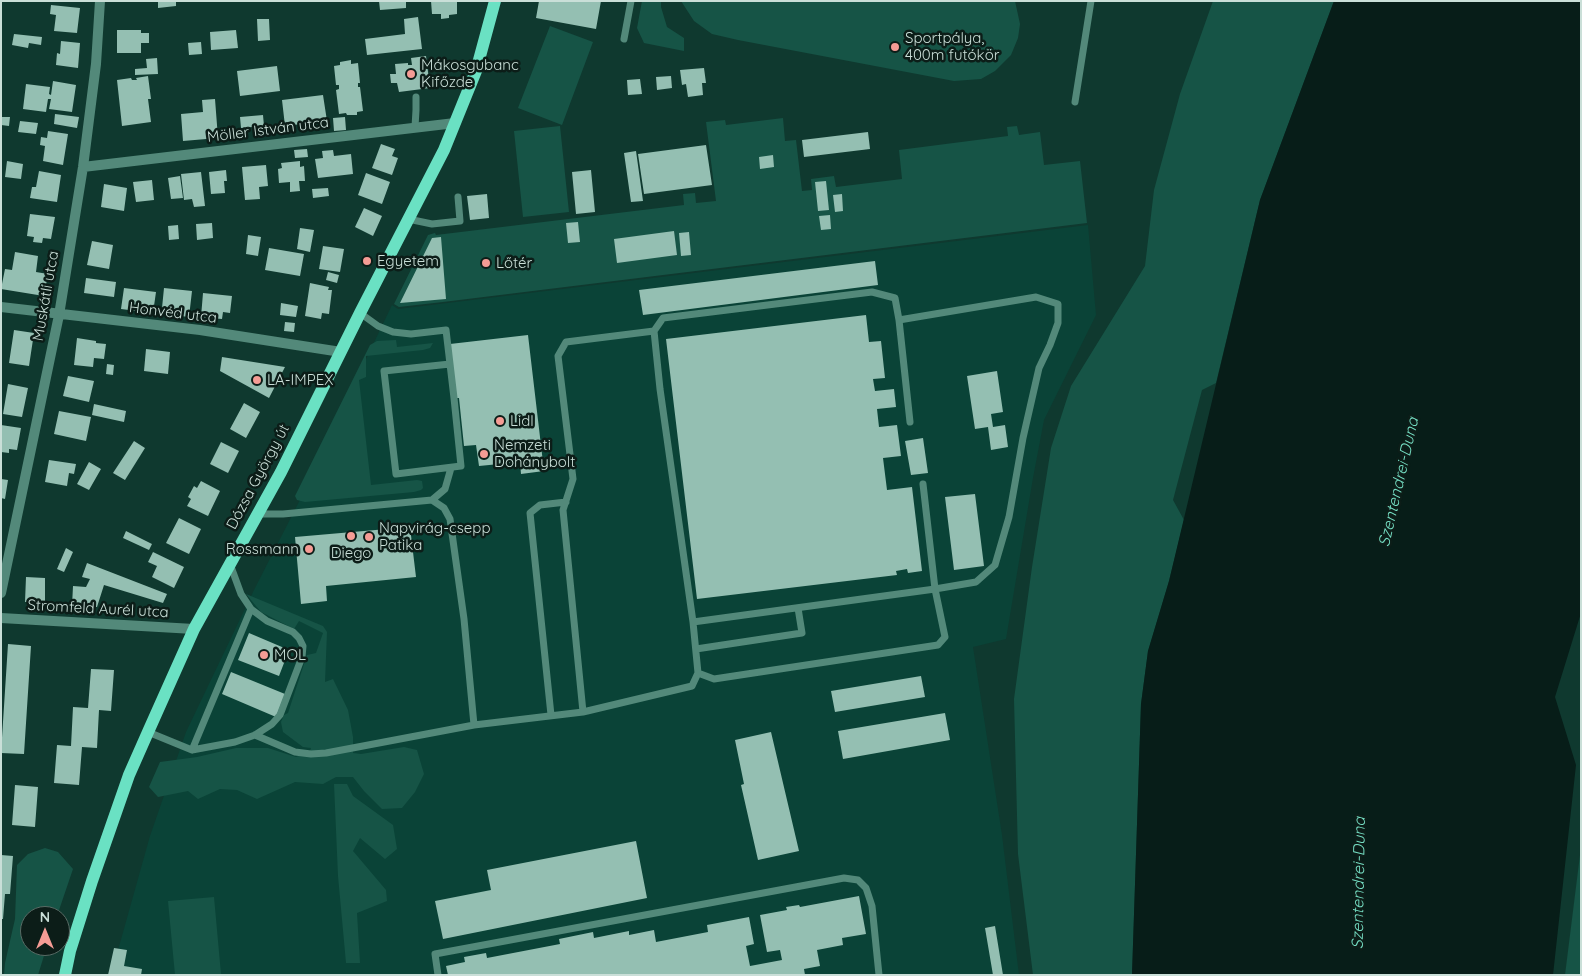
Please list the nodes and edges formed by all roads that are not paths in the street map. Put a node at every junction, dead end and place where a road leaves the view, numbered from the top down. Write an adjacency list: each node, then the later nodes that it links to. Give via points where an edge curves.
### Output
1 (100, 1): 10 (street, Muskátli utca)
2 (495, 1): 8 (main road, Dózsa György út, via 476,72)
3 (631, 1): 5 (lane)
4 (1090, 1): 7 (lane)
5 (624, 38)
6 (416, 97): 9 (lane)
7 (1075, 102)
8 (455, 123): 9 (street, Möller István utca); 12 (main road, Dózsa György út)
9 (415, 127): 10 (street, Möller István utca)
10 (83, 167): 15 (street, Muskátli utca)
11 (458, 197): 12 (lane, via 460,221 432,224)
12 (408, 220): 14 (main road, Dózsa György út)
13 (1, 307): 15 (street, Honvéd utca)
14 (360, 313): 18 (main road, Dózsa György út); 19 (lane, via 393,332 411,334 446,330)
15 (59, 314): 18 (street, Honvéd utca, via 200,330); 28 (street, Muskátli utca)
16 (899, 320): 17 (lane, via 895,298 872,292 663,318); 20 (lane); 27 (lane, via 1036,297 1058,304 1058,323 1039,368 1009,517 995,565 976,582)
17 (654, 331): 24 (lane, via 566,342 558,356 573,479); 32 (lane)
18 (341, 352): 25 (main road, Dózsa György út)
19 (450, 364): 21 (lane, via 461,466); 21 (lane, via 384,371 396,474)
20 (910, 422)
21 (450, 468): 23 (lane, via 445,489)
22 (923, 484): 27 (lane)
23 (432, 500): 25 (lane); 38 (lane, via 444,508 450,519)
24 (566, 502): 36 (lane, via 563,510); 37 (lane, via 540,505 530,513)
25 (258, 514): 26 (main road, Dózsa György út)
26 (230, 564): 30 (lane, via 241,594); 33 (main road, Dózsa György út)
27 (936, 589): 29 (lane); 35 (lane, via 945,637 938,645 714,679)
28 (1, 593)
29 (798, 608): 32 (lane); 34 (lane, via 802,633)
30 (251, 609): 40 (lane, via 266,621 293,632 303,646 302,657 280,715); 41 (lane)
31 (1, 618): 33 (street, Stromfeld Aurél utca)
32 (693, 622): 34 (lane)
33 (194, 630): 39 (main road, Dózsa György út)
34 (696, 650): 35 (lane)
35 (698, 673): 36 (lane, via 692,686)
36 (583, 712): 37 (lane)
37 (551, 715): 38 (lane)
38 (474, 724): 40 (lane, via 311,754 295,752)
39 (148, 732): 41 (lane); 42 (main road, Dózsa György út, via 96,872)
40 (255, 735): 41 (lane)
41 (192, 750)
42 (64, 975)
43 (438, 975): 44 (lane, via 435,954 844,878 858,880 866,888 872,906)
44 (879, 975)

